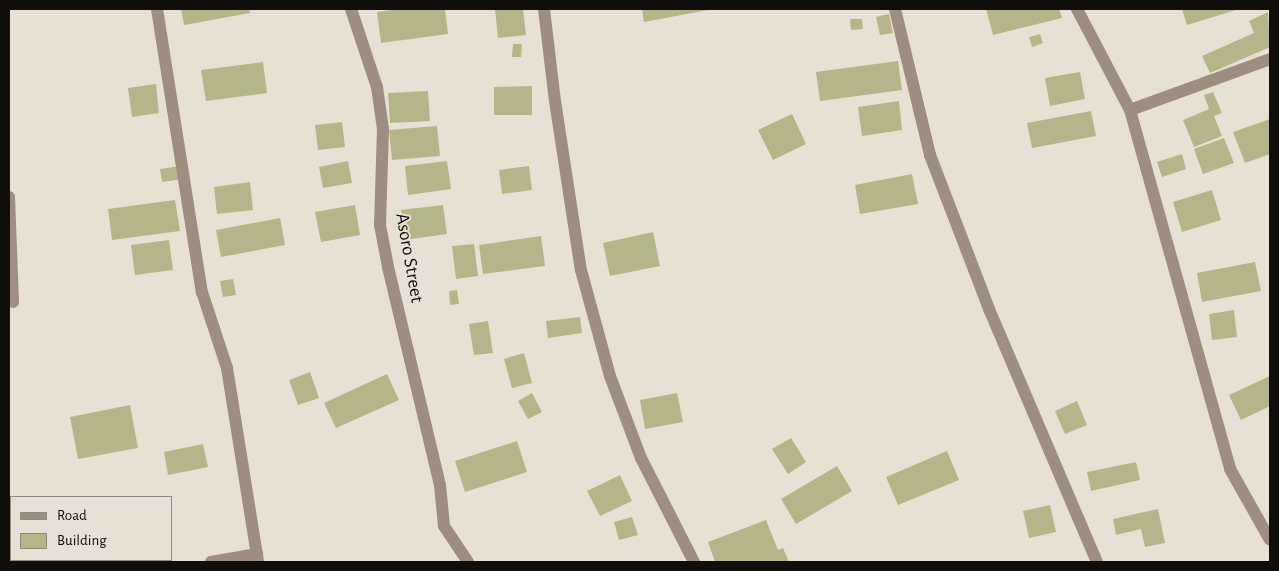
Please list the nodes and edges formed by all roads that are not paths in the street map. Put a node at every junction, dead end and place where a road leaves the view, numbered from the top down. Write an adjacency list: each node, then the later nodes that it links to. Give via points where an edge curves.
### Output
1 (157, 9): 11 (street, via 202,292 227,368)
2 (351, 9): 13 (street, Asoro Street, via 377,88 383,129 380,225 440,485 444,526)
3 (544, 9): 14 (street, via 581,270 610,376 641,458)
4 (895, 9): 15 (street, via 930,155 989,309)
5 (1077, 9): 7 (street)
6 (1270, 59): 7 (street)
7 (1130, 110): 10 (street, via 1230,469)
8 (9, 197): 9 (street)
9 (13, 302)
10 (1270, 540)
11 (258, 558): 12 (street)
12 (210, 562)
13 (468, 562)
14 (694, 562)
15 (1097, 562)

